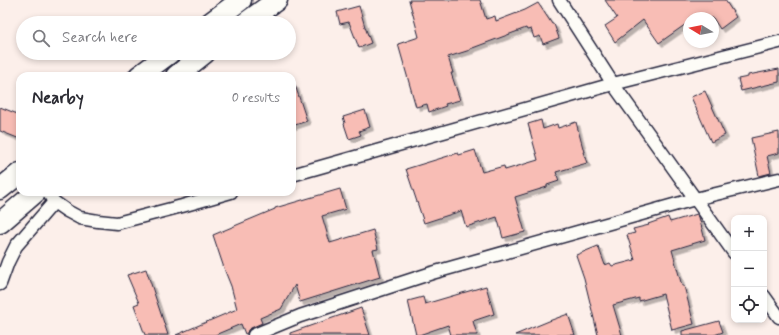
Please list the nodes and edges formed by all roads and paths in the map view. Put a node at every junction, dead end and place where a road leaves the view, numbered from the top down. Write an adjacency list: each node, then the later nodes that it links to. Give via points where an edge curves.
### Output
1 (241, 0): 4 (main road)
2 (277, 0): 5 (main road)
3 (559, 0): 11 (street)
4 (219, 16)
5 (255, 16)
6 (779, 42): 11 (street)
7 (161, 60): 9 (main road)
8 (197, 60): 10 (main road)
9 (144, 72)
10 (181, 72)
11 (613, 84): 12 (street); 19 (street)
12 (296, 174)
13 (16, 176): 15 (main road)
14 (779, 179): 19 (street)
15 (0, 189)
16 (31, 196): 20 (main road)
17 (218, 196): 18 (street, via 117,223 80,218 67,212)
18 (51, 197): 22 (street, via 16,246)
19 (695, 198): 21 (street); 25 (street, via 432,273 300,316)
20 (0, 223)
21 (733, 251)
22 (0, 284)
23 (767, 300): 24 (street)
24 (779, 317)
25 (254, 335)

